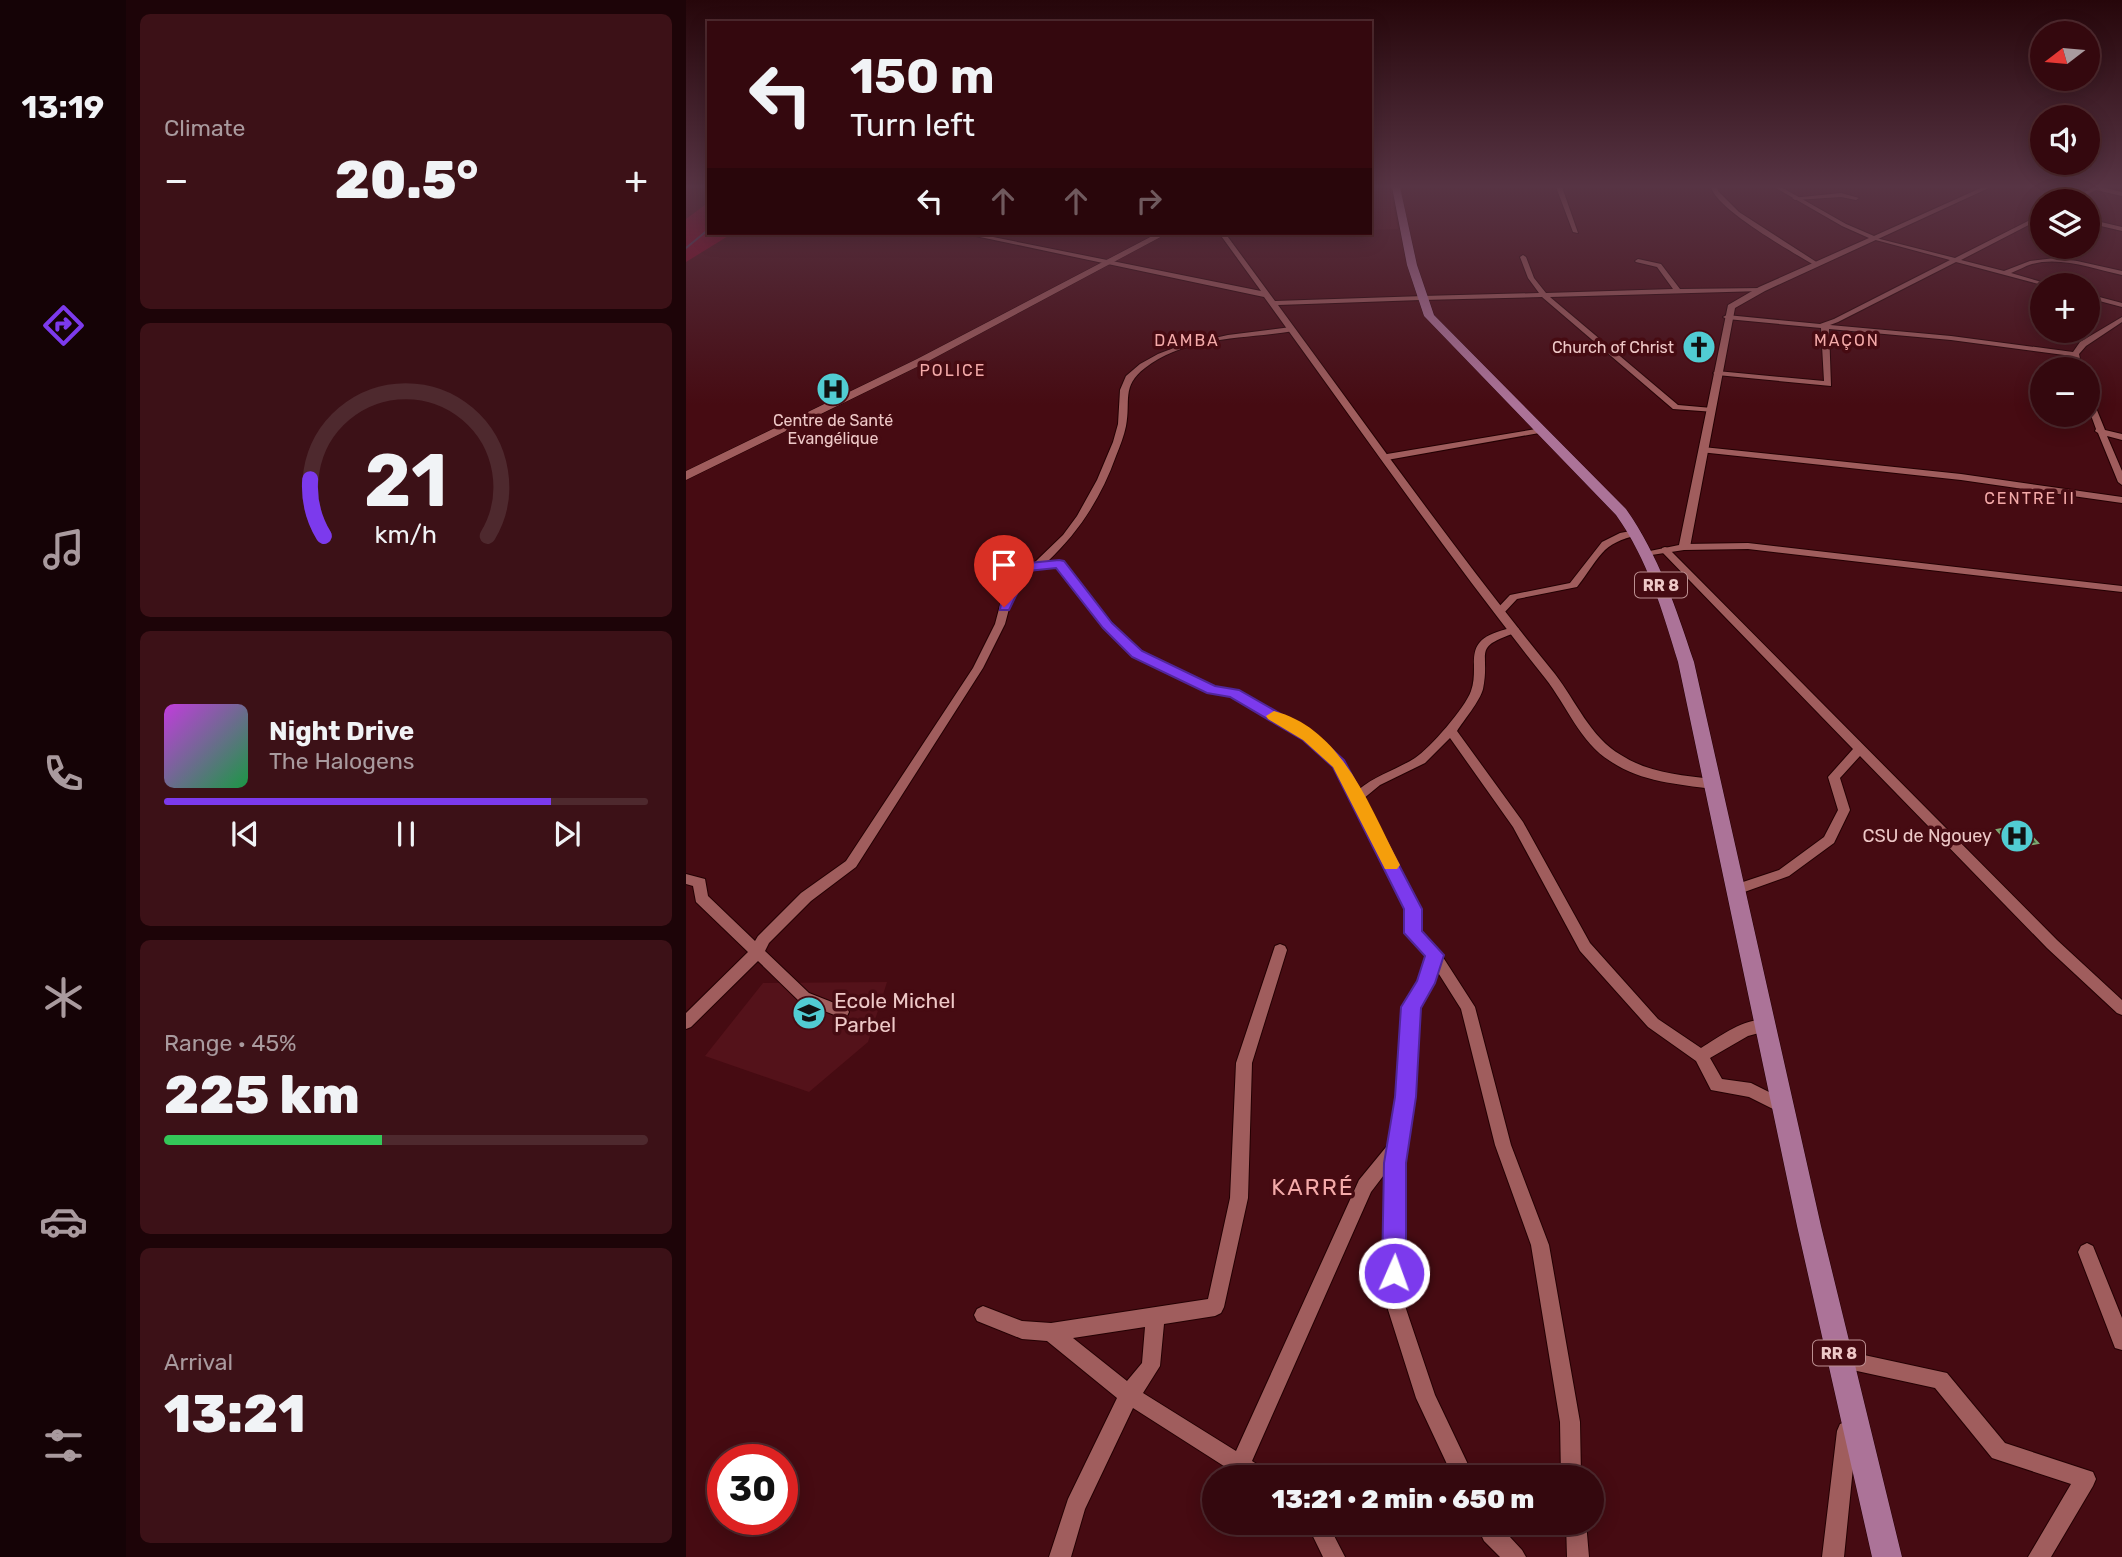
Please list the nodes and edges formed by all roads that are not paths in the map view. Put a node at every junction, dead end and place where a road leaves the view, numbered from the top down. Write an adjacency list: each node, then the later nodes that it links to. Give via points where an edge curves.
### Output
1 (1098, 260): 10 (street)
2 (1114, 260): 10 (main road)
3 (1241, 260): 19 (street)
4 (1412, 260): 18 (main road, RR 8)
5 (1524, 260): 17 (street)
6 (1809, 260): 11 (street)
7 (1825, 260): 11 (street)
8 (1956, 260): 12 (street); 24 (street, via 1836,321)
9 (1638, 261): 16 (street, via 1659,265)
10 (1110, 262): 19 (street); 37 (main road)
11 (1816, 264): 15 (street)
12 (2002, 272): 13 (street, via 2048,260 2091,264); 14 (street)
13 (2122, 273)
14 (2030, 280)
15 (1762, 289): 16 (street); 22 (street, via 1731,307)
16 (1678, 291): 17 (street)
17 (1543, 294): 18 (street); 30 (street, via 1676,407)
18 (1421, 298): 19 (street); 32 (main road, RR 8, via 1435,323)
19 (1270, 299): 26 (street)
20 (2100, 299): 21 (street)
21 (2122, 305)
22 (1727, 317): 24 (street); 29 (street)
23 (2122, 319): 27 (street)
24 (1814, 326): 25 (street)
25 (1825, 327): 27 (street); 29 (street, via 1828,384)
26 (1291, 329): 36 (street); 43 (street, via 1221,338 1171,352 1140,367 1127,380 1122,429 1094,494 1074,528)
27 (2075, 354): 28 (street)
28 (2076, 357)
29 (1717, 373): 30 (street)
30 (1713, 410): 35 (street)
31 (2098, 427): 33 (street)
32 (1542, 430): 36 (street); 40 (main road, RR 8)
33 (2099, 431): 34 (street); 38 (street)
34 (2122, 437)
35 (1703, 450): 39 (street, via 1961,477); 41 (street)
36 (1387, 457): 45 (street)
37 (686, 476)
38 (2122, 482)
39 (2122, 500)
40 (1636, 533): 42 (main road, RR 8); 45 (street, via 1617,534 1606,541 1573,585 1514,597)
41 (1684, 547): 42 (street); 44 (street, via 1748,546)
42 (1657, 552): 48 (street); 49 (main road, RR 8)
43 (1038, 566): 50 (street, via 1059,564 1137,654 1212,690 1234,693 1309,736 1339,764); 54 (street, via 1023,567 978,668 851,864 806,897 763,940)
44 (2122, 589)
45 (1499, 612): 46 (street)
46 (1514, 630): 47 (street, via 1490,638 1480,649 1477,691); 49 (street, via 1591,737 1607,752 1653,776)
47 (1451, 731): 50 (street, via 1421,760 1376,782); 60 (street, via 1518,825 1585,947 1653,1023)
48 (1860, 749): 52 (street, via 1834,777 1843,810 1829,840 1784,873); 56 (street)
49 (1712, 784): 52 (main road, RR 8)
50 (1357, 798): 55 (street, via 1413,909 1413,933)
51 (686, 879): 54 (street, via 701,883 701,898)
52 (1736, 890): 59 (main road, RR 8)
53 (1280, 950): 65 (street, via 1244,1063 1239,1198 1215,1307)
54 (757, 953): 57 (street, via 804,997); 58 (street)
55 (1434, 955): 62 (street, via 1426,983 1411,1007 1406,1097); 73 (street, via 1468,1007 1503,1145 1540,1245 1570,1422)
56 (2122, 1009)
57 (842, 1012)
58 (686, 1023)
59 (1765, 1026): 60 (street, via 1745,1030); 61 (main road, RR 8)
60 (1701, 1056): 61 (street, via 1717,1085 1751,1090)
61 (1783, 1107): 68 (main road, RR 8 / RR 8)
62 (1397, 1144): 71 (street, via 1365,1186); 72 (street, via 1393,1297 1426,1398)
63 (2087, 1252): 67 (street)
64 (983, 1315): 66 (street, via 1022,1330)
65 (1155, 1318): 66 (street); 69 (street, via 1151,1366)
66 (1051, 1332): 69 (street)
67 (2122, 1341)
68 (1841, 1359): 70 (main road, RR 8 / RR 8); 83 (street, via 1940,1380 1999,1451 2086,1479)
69 (1129, 1395): 71 (street); 77 (street, via 1075,1506)
70 (1857, 1427): 81 (street, via 1847,1431); 82 (main road, RR 8 / RR 8)
71 (1240, 1465)
72 (1458, 1465)
73 (1571, 1465)
74 (1323, 1535): 78 (street)
75 (1492, 1535): 79 (street)
76 (1577, 1535): 80 (street)
77 (1060, 1557)
78 (1334, 1557)
79 (1515, 1557)
80 (1578, 1557)
81 (1833, 1557)
82 (1886, 1557)
83 (2039, 1557)

